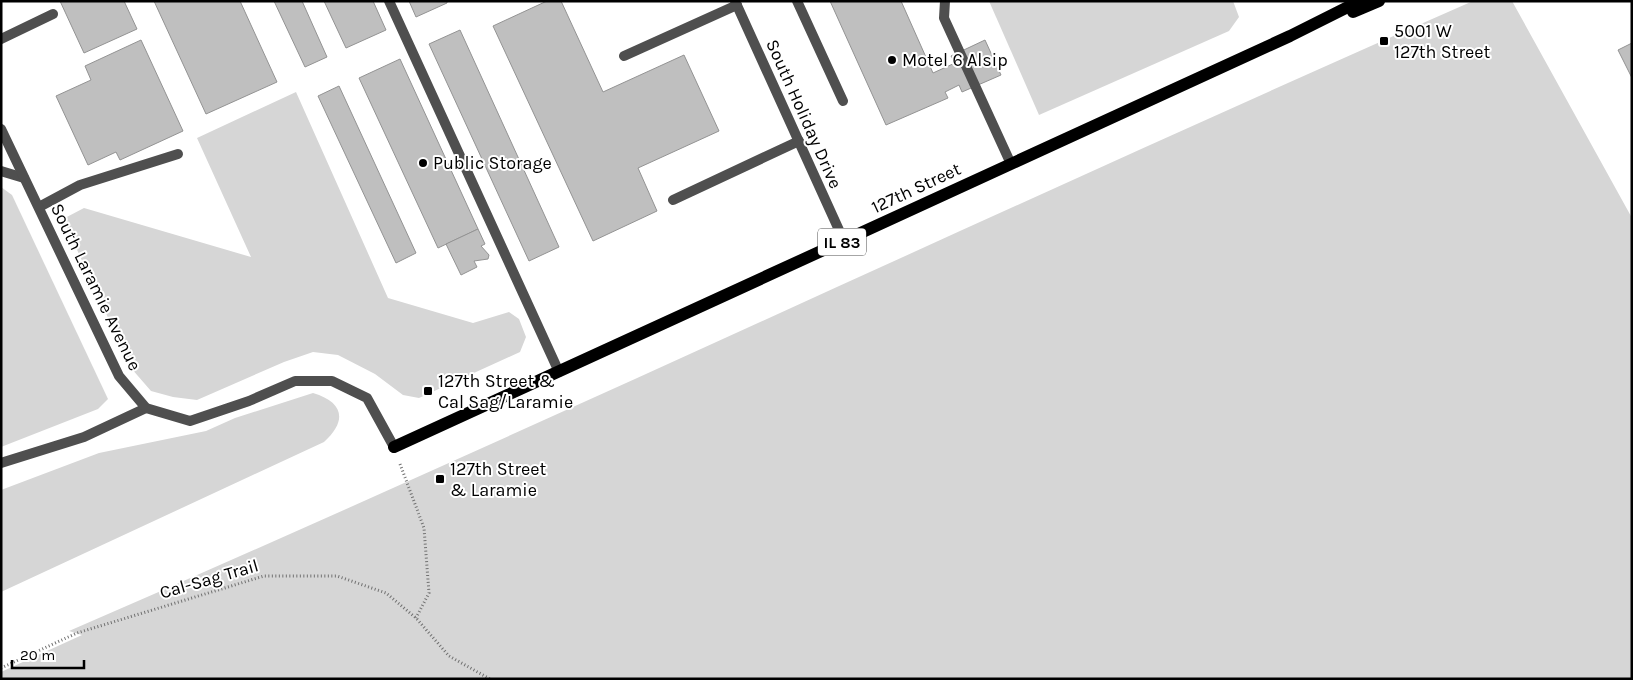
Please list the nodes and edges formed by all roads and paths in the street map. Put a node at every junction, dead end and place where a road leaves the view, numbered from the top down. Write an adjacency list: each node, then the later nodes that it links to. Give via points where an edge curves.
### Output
1 (389, 1): 21 (street)
2 (797, 1): 11 (street)
3 (945, 1): 15 (street, via 944,18)
4 (1360, 1): 8 (main road, IL 83)
5 (1379, 1): 8 (main road, IL 83)
6 (736, 3): 10 (street); 13 (street, South Holiday Drive)
7 (53, 14): 9 (street)
8 (1290, 36): 15 (main road, 127th Street / IL 83)
9 (1, 39)
10 (624, 56)
11 (843, 101)
12 (1, 129): 17 (street, South Laramie Avenue)
13 (799, 141): 18 (street); 20 (street, South Holiday Drive)
14 (178, 154): 19 (street, via 80,185)
15 (1011, 164): 20 (main road, 127th Street / IL 83)
16 (1, 171): 17 (street)
17 (24, 178): 19 (street, South Laramie Avenue)
18 (673, 200)
19 (39, 207): 22 (street, South Laramie Avenue, via 119,376)
20 (844, 241): 21 (main road, 127th Street / IL 83)
21 (558, 372): 23 (main road, 127th Street / IL 83)
22 (146, 408): 23 (street, via 190,421 295,381 332,381 367,398); 24 (street, via 84,437)
23 (394, 447): 25 (path, via 424,528 429,593)
24 (1, 463)
25 (416, 618): 26 (path, Cal-Sag Trail, via 386,593 337,576 264,576 77,633); 27 (path, Cal-Sag Trail, via 449,656)
26 (1, 668)
27 (490, 679)

